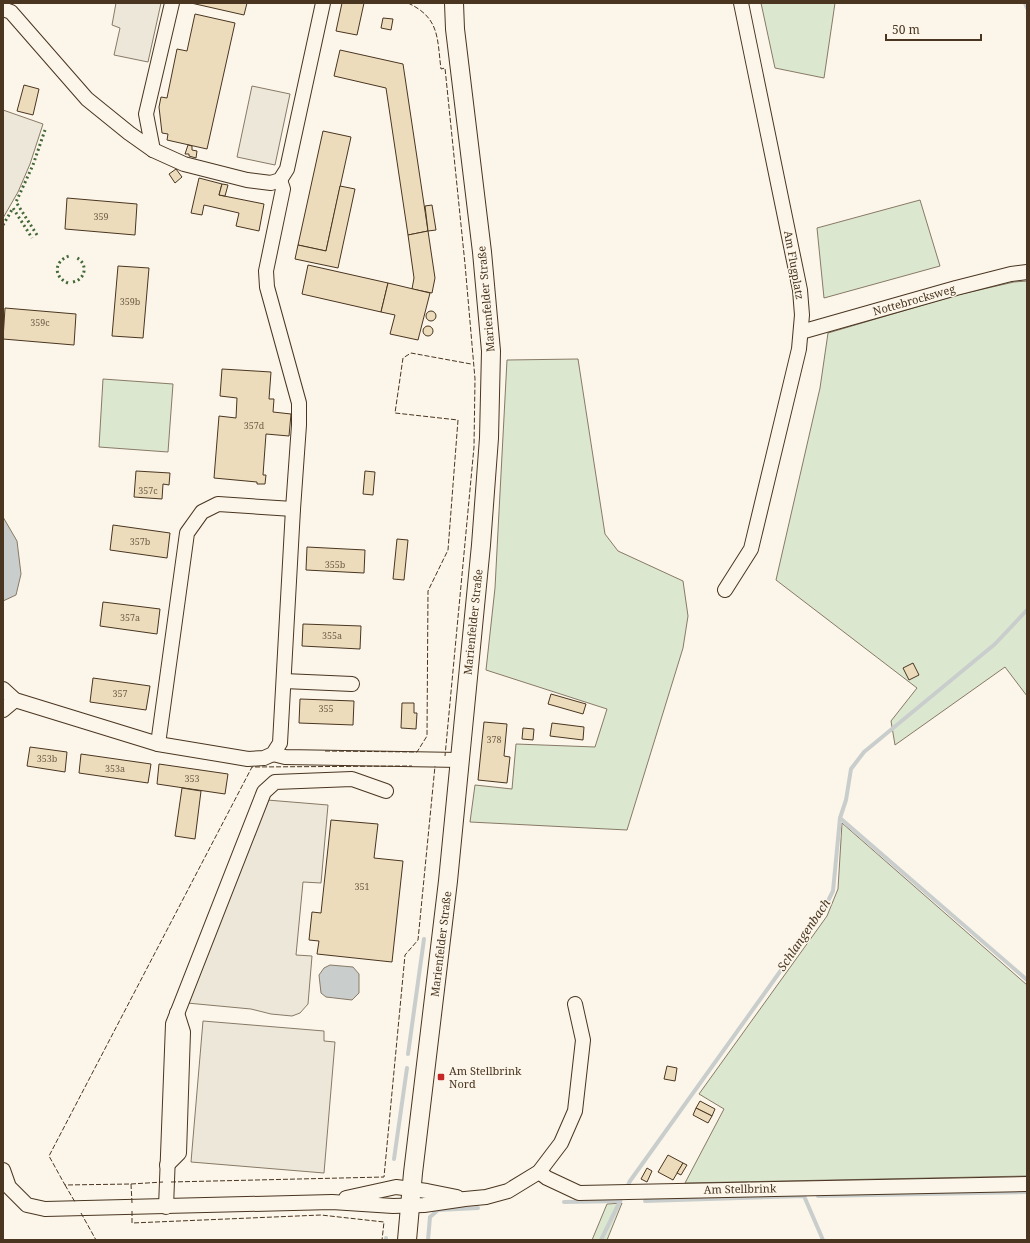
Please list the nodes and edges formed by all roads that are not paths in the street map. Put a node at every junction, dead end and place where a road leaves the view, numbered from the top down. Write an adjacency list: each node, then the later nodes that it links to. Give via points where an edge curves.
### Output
1 (172, 3): 6 (street, via 146,114)
2 (323, 3): 7 (street, via 287,169)
3 (454, 3): 19 (main road, Marienfelder Straße, via 491,352 489,438 481,545)
4 (741, 3): 9 (street, Am Flugplatz, via 800,290)
5 (3, 9): 6 (street, via 11,12 87,99)
6 (154, 150): 7 (street, via 184,164 216,173 271,183)
7 (280, 180): 10 (street, via 283,189 266,271 267,287 299,402)
8 (1027, 272): 9 (street, Nottebrocksweg, via 956,288)
9 (801, 332): 11 (street, Am Flugplatz, via 751,549)
10 (293, 509): 12 (street); 17 (street, via 218,504 202,512 187,533)
11 (725, 590)
12 (284, 681): 13 (street); 18 (street, via 280,744)
13 (352, 684)
14 (3, 689): 15 (street)
15 (15, 700): 16 (street); 17 (street)
16 (3, 710)
17 (158, 744): 18 (street, via 248,759 264,758)
18 (272, 754): 19 (street, via 284,758)
19 (460, 760): 25 (main road, Marienfelder Straße)
20 (386, 791): 27 (street, via 352,779 275,782 264,792 173,1024)
21 (575, 1004): 23 (street, via 583,1040 575,1111 561,1143)
22 (3, 1170): 27 (street, via 9,1187 26,1205 45,1209)
23 (539, 1172): 24 (street, Am Stellbrink, via 579,1193); 25 (street, via 508,1191 486,1197)
24 (1027, 1184)
25 (411, 1197): 26 (street, via 393,1206); 26 (street, via 396,1187); 28 (main road, Marienfelder Straße)
26 (332, 1202): 27 (street)
27 (166, 1207)
28 (407, 1240)

